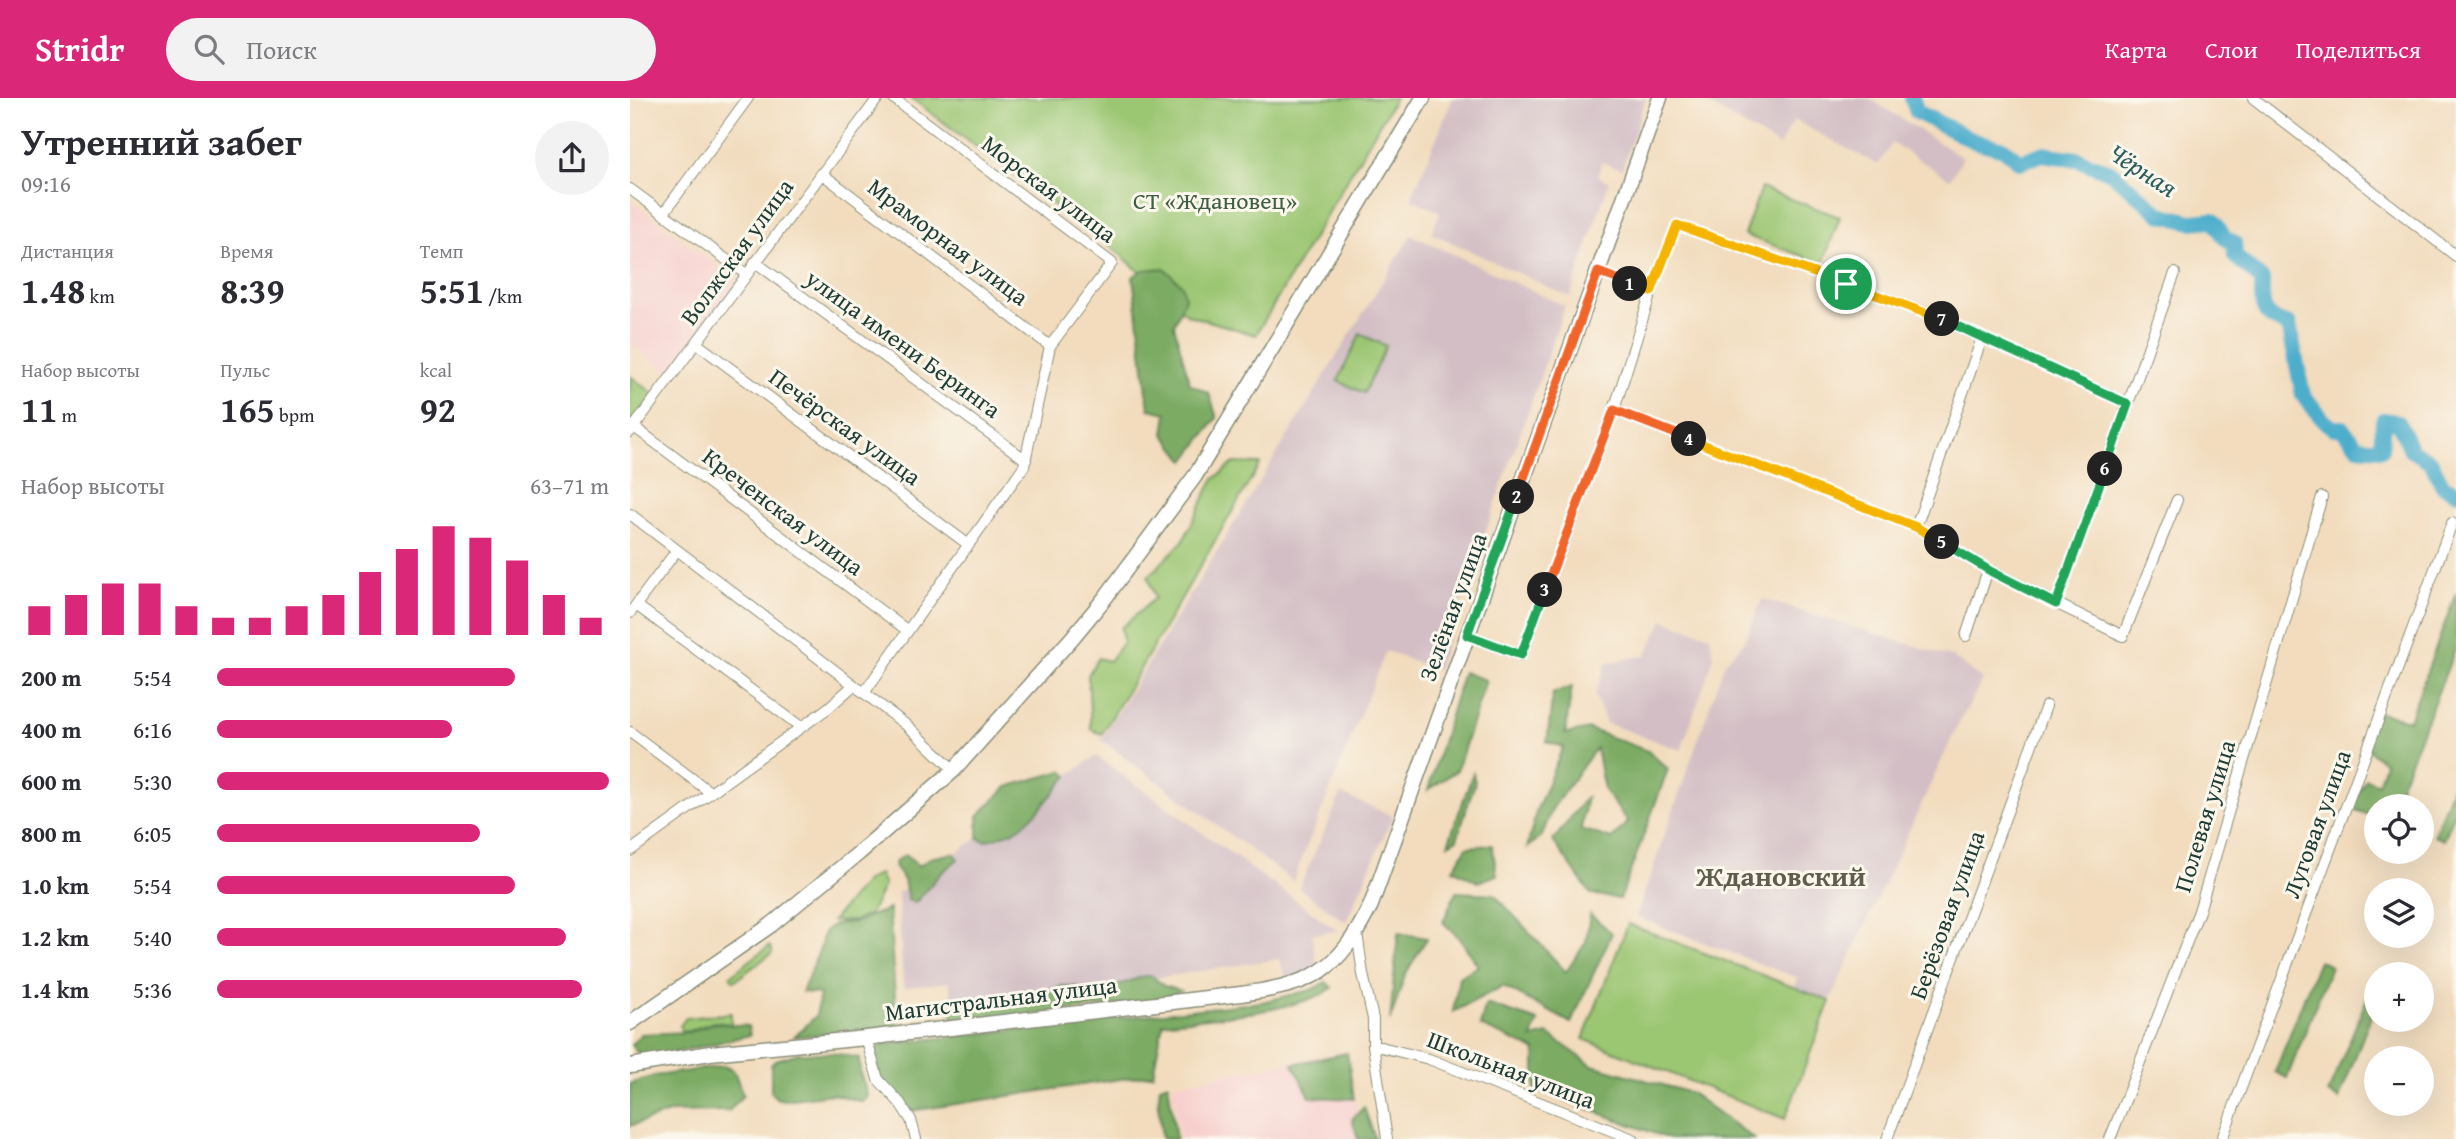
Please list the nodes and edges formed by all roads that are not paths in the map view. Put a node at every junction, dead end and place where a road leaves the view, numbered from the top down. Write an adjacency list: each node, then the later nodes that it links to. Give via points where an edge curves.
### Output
1 (748, 98): 9 (street)
2 (878, 98): 7 (street, Волжская улица)
3 (893, 98): 18 (street, Морская улица, via 1112,263)
4 (1423, 98): 41 (street, via 1195,476 1105,598)
5 (1660, 98): 12 (street, Зелёная улица)
6 (2253, 98): 10 (street)
7 (821, 173): 11 (street, Волжская улица); 18 (street, Мраморная улица)
8 (630, 189): 9 (street)
9 (663, 214): 14 (street)
10 (2456, 256)
11 (755, 262): 14 (street, Волжская улица); 22 (street, улица имени Беринга)
12 (1598, 272): 15 (street); 34 (street, Зелёная улица)
13 (2175, 273): 19 (street)
14 (746, 274): 17 (street, Волжская улица)
15 (1651, 292): 16 (street, via 1677,225 1930,314); 20 (street)
16 (1982, 338): 19 (street); 27 (street)
17 (696, 343): 21 (street, Волжская улица); 28 (street, Печёрская улица)
18 (1050, 346): 22 (street)
19 (2128, 404): 31 (street)
20 (1614, 410): 27 (street); 34 (street, via 1521,655)
21 (632, 429): 33 (street, Креченская улица)
22 (1026, 460): 28 (street)
23 (2322, 497): 53 (street, Полевая улица, via 2199,911)
24 (2177, 500): 31 (street, via 2123,636)
25 (630, 514): 29 (street)
26 (2452, 523): 54 (street, Луговая улица)
27 (1916, 527): 30 (street)
28 (969, 545): 33 (street)
29 (677, 550): 32 (street); 36 (street)
30 (1988, 570): 31 (street); 35 (street)
31 (2056, 604)
32 (633, 609): 39 (street)
33 (908, 631): 37 (street)
34 (1467, 635): 44 (street, Зелёная улица)
35 (1966, 636)
36 (854, 685): 37 (street); 39 (street)
37 (864, 693): 41 (street)
38 (2046, 706): 52 (street, Берёзовая улица)
39 (801, 727): 42 (street)
40 (630, 732): 42 (street)
41 (954, 770): 45 (street, via 771,925)
42 (710, 792): 43 (street)
43 (630, 851)
44 (1357, 933): 46 (street, Магистральная улица, via 1319,974 1289,986); 47 (street, via 1373,1019)
45 (630, 1023)
46 (866, 1038): 48 (street, Магистральная улица); 49 (street, via 878,1079 911,1120)
47 (1373, 1045): 50 (street); 51 (street, Школьная улица, via 1429,1059)
48 (633, 1061)
49 (916, 1139)
50 (1387, 1139)
51 (1633, 1139)
52 (1887, 1139)
53 (2110, 1139)
54 (2222, 1139)

